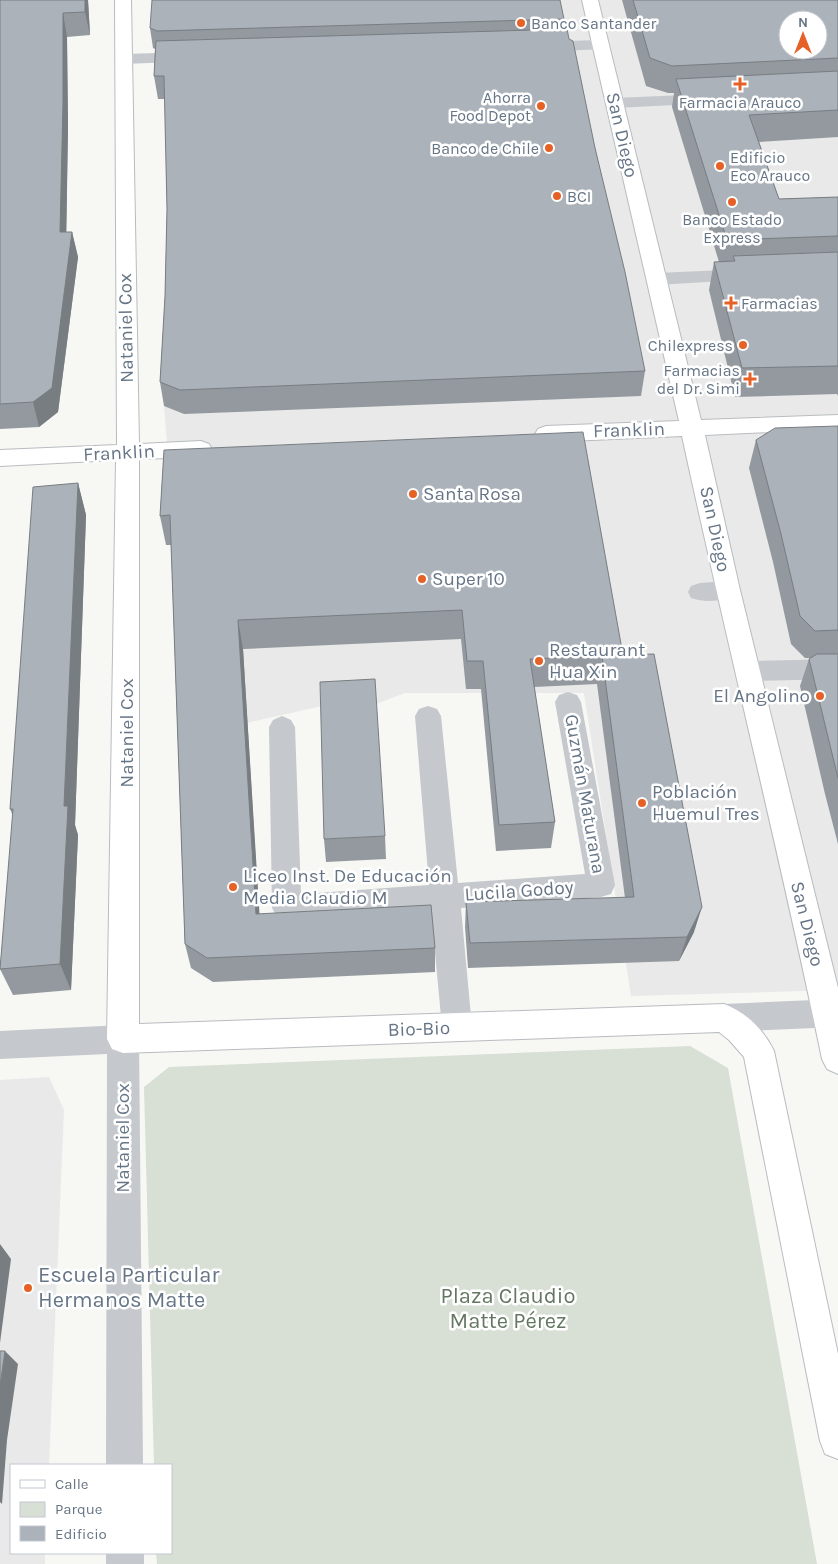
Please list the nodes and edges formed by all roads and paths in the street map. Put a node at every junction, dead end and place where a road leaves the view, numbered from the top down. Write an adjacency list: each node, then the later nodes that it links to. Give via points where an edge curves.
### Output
1 (124, 0): 6 (main road, Nataniel Cox)
2 (590, 0): 3 (main road, San Diego)
3 (601, 45): 4 (street); 8 (main road, San Diego)
4 (521, 47)
5 (213, 56): 6 (street)
6 (124, 59): 15 (main road, Nataniel Cox)
7 (724, 98): 8 (street)
8 (614, 103): 10 (main road, San Diego)
9 (770, 274): 10 (street)
10 (657, 280): 12 (main road, San Diego)
11 (838, 422): 12 (main road, Franklin)
12 (692, 428): 13 (main road, Franklin); 17 (main road, San Diego)
13 (522, 435)
14 (218, 448): 15 (main road, Franklin)
15 (127, 453): 16 (main road, Franklin); 29 (main road, Nataniel Cox)
16 (0, 458)
17 (728, 590): 18 (street); 20 (main road, San Diego)
18 (700, 592)
19 (838, 668): 20 (street)
20 (748, 672): 26 (main road, San Diego)
21 (568, 702): 24 (street, Guzmán Maturana)
22 (428, 716): 25 (street)
23 (282, 726): 25 (street, Lucila Godoy, via 287,908)
24 (601, 885): 25 (street, Lucila Godoy)
25 (446, 897): 28 (street)
26 (833, 1014): 27 (street, Bio-Bio); 31 (main road, San Diego)
27 (724, 1018): 28 (main road, Bio-Bio); 32 (main road, via 740,1030 758,1051)
28 (458, 1027): 29 (main road, Bio-Bio)
29 (123, 1039): 30 (street, Bio-Bio); 33 (street, Nataniel Cox)
30 (0, 1045)
31 (838, 1059)
32 (838, 1441)
33 (125, 1464)

